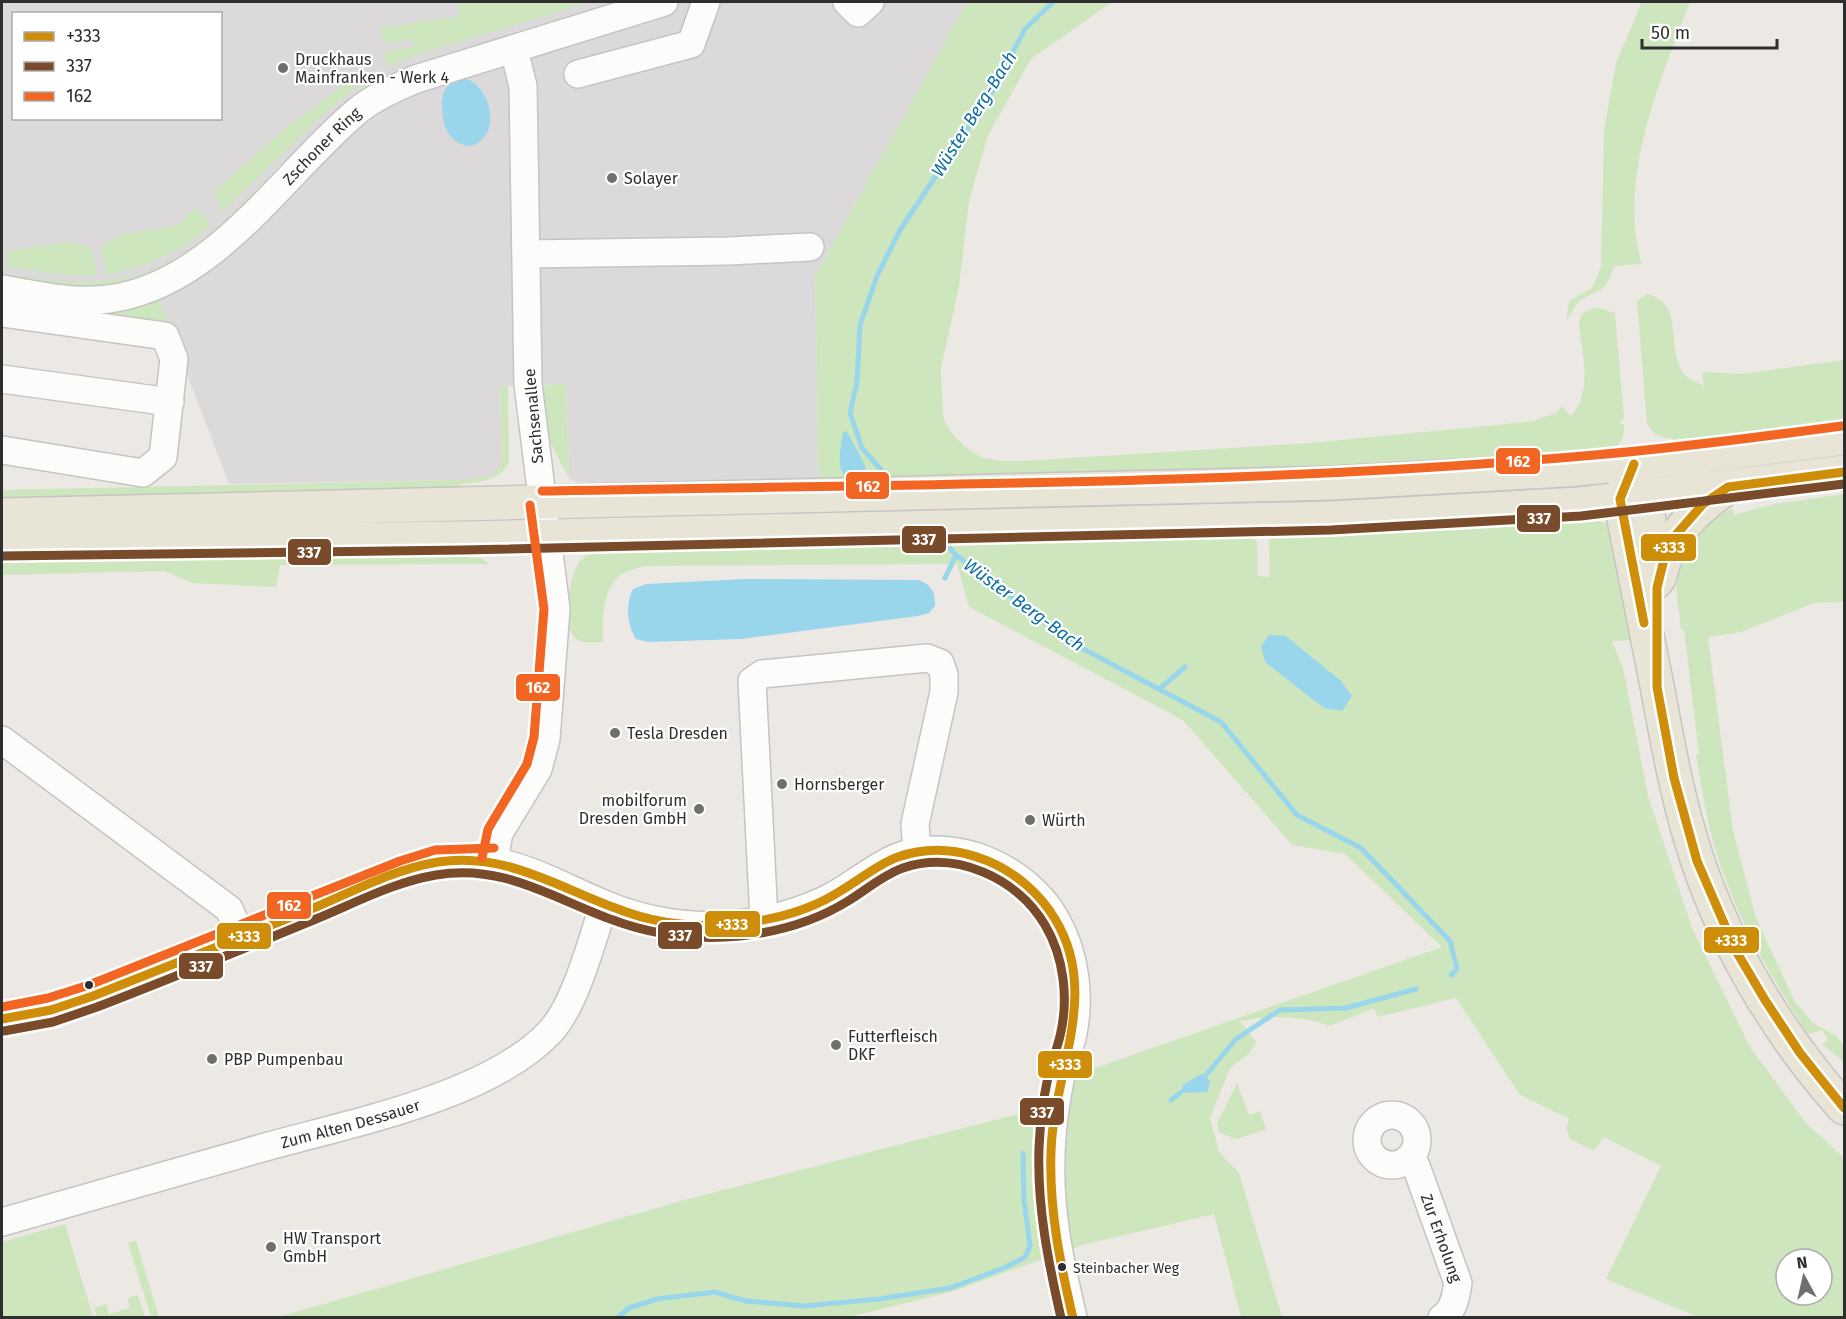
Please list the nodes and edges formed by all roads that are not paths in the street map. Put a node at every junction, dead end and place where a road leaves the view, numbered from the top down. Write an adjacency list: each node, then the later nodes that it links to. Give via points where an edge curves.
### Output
1 (664, 2): 5 (street, Zschoner Ring)
2 (706, 2): 6 (street, via 691,44)
3 (847, 2): 4 (street, via 858,13)
4 (870, 2)
5 (514, 50): 8 (street, Sachsenallee, via 523,86); 9 (street, Zschoner Ring, via 385,92 357,112 214,250 170,280 114,298 63,299)
6 (578, 74)
7 (810, 247): 8 (street)
8 (526, 254): 19 (street, Sachsenallee, via 528,384)
9 (2, 289)
10 (2, 313): 12 (street, via 165,336 174,359)
11 (2, 379): 12 (street)
12 (170, 402): 14 (street, via 163,457 143,473)
13 (1845, 438): 15 (main road)
14 (2, 450)
15 (1634, 464): 18 (main road); 19 (main road, via 1332,483)
16 (1845, 472): 17 (main road)
17 (1728, 487): 18 (main road); 23 (main road, via 1704,504 1674,537)
18 (1633, 497): 21 (main road, via 1478,511 1342,517); 23 (main road); 24 (main road)
19 (542, 503): 20 (main road); 21 (street, Sachsenallee)
20 (2, 515)
21 (547, 536): 22 (main road); 27 (street, Sachsenallee, via 556,609 546,739 538,768 500,833)
22 (2, 544)
23 (1656, 588): 24 (main road)
24 (1657, 687): 32 (main road, via 1674,778 1710,895 1765,1000 1810,1067)
25 (2, 740): 30 (street, via 229,909)
26 (917, 852): 29 (street, via 883,865 823,901); 29 (street, via 915,824 944,692 940,663 927,658 762,674 752,681); 35 (street, via 945,849 1000,866 1037,893 1066,942 1077,999 1073,1035 1058,1089 1050,1161 1058,1251)
27 (494, 860): 28 (street, via 530,870); 30 (street, via 436,862)
28 (604, 904): 29 (street, via 682,925 722,926); 34 (street, Zum Alten Dessauer, via 567,1007 550,1032 502,1069 398,1109)
29 (764, 920)
30 (241, 936): 31 (street, via 51,1011)
31 (2, 1019)
32 (1845, 1108)
33 (1408, 1159): 36 (street, Zur Erholung, via 1416,1166 1458,1283 1455,1301)
34 (2, 1222)
35 (1073, 1317)
36 (1442, 1317)

